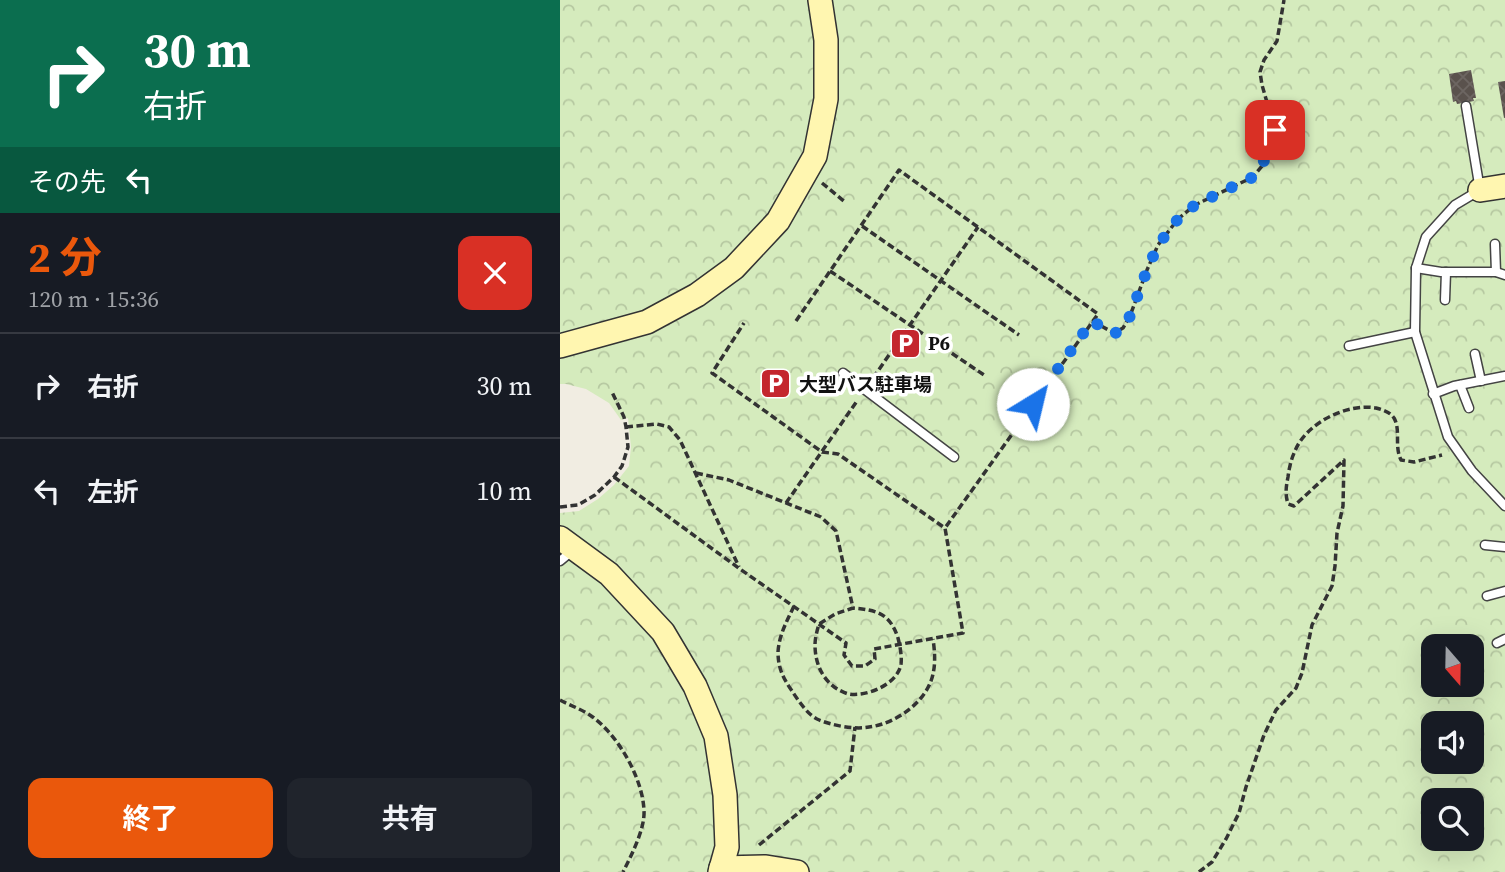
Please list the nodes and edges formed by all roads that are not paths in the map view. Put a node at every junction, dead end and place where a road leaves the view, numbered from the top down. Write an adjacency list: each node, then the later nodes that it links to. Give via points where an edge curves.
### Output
1 (820, 0): 11 (street, via 826,40 824,111 815,156 778,221 734,268 697,295 647,322)
2 (1466, 106): 4 (lane)
3 (1505, 186): 4 (street)
4 (1480, 190): 6 (lane, via 1455,205 1426,237)
5 (1495, 244): 8 (lane)
6 (1416, 268): 7 (lane); 10 (lane)
7 (1446, 272): 8 (lane); 9 (lane)
8 (1501, 273)
9 (1445, 300)
10 (1415, 332): 12 (lane); 18 (lane)
11 (560, 346)
12 (1349, 346)
13 (1475, 354): 16 (lane)
14 (844, 373): 20 (lane)
15 (1504, 379): 16 (lane)
16 (1481, 381): 17 (lane)
17 (1460, 385): 18 (lane); 19 (lane)
18 (1433, 394): 21 (lane, via 1448,437)
19 (1469, 408)
20 (954, 457)
21 (1505, 506)
22 (1485, 545): 23 (lane)
23 (1505, 547)
24 (565, 549): 27 (street, via 609,574 663,632 695,686 716,736 725,795 727,847)
25 (1505, 591): 26 (lane)
26 (1487, 596)
27 (721, 870): 28 (street, via 766,867)
28 (797, 872)

